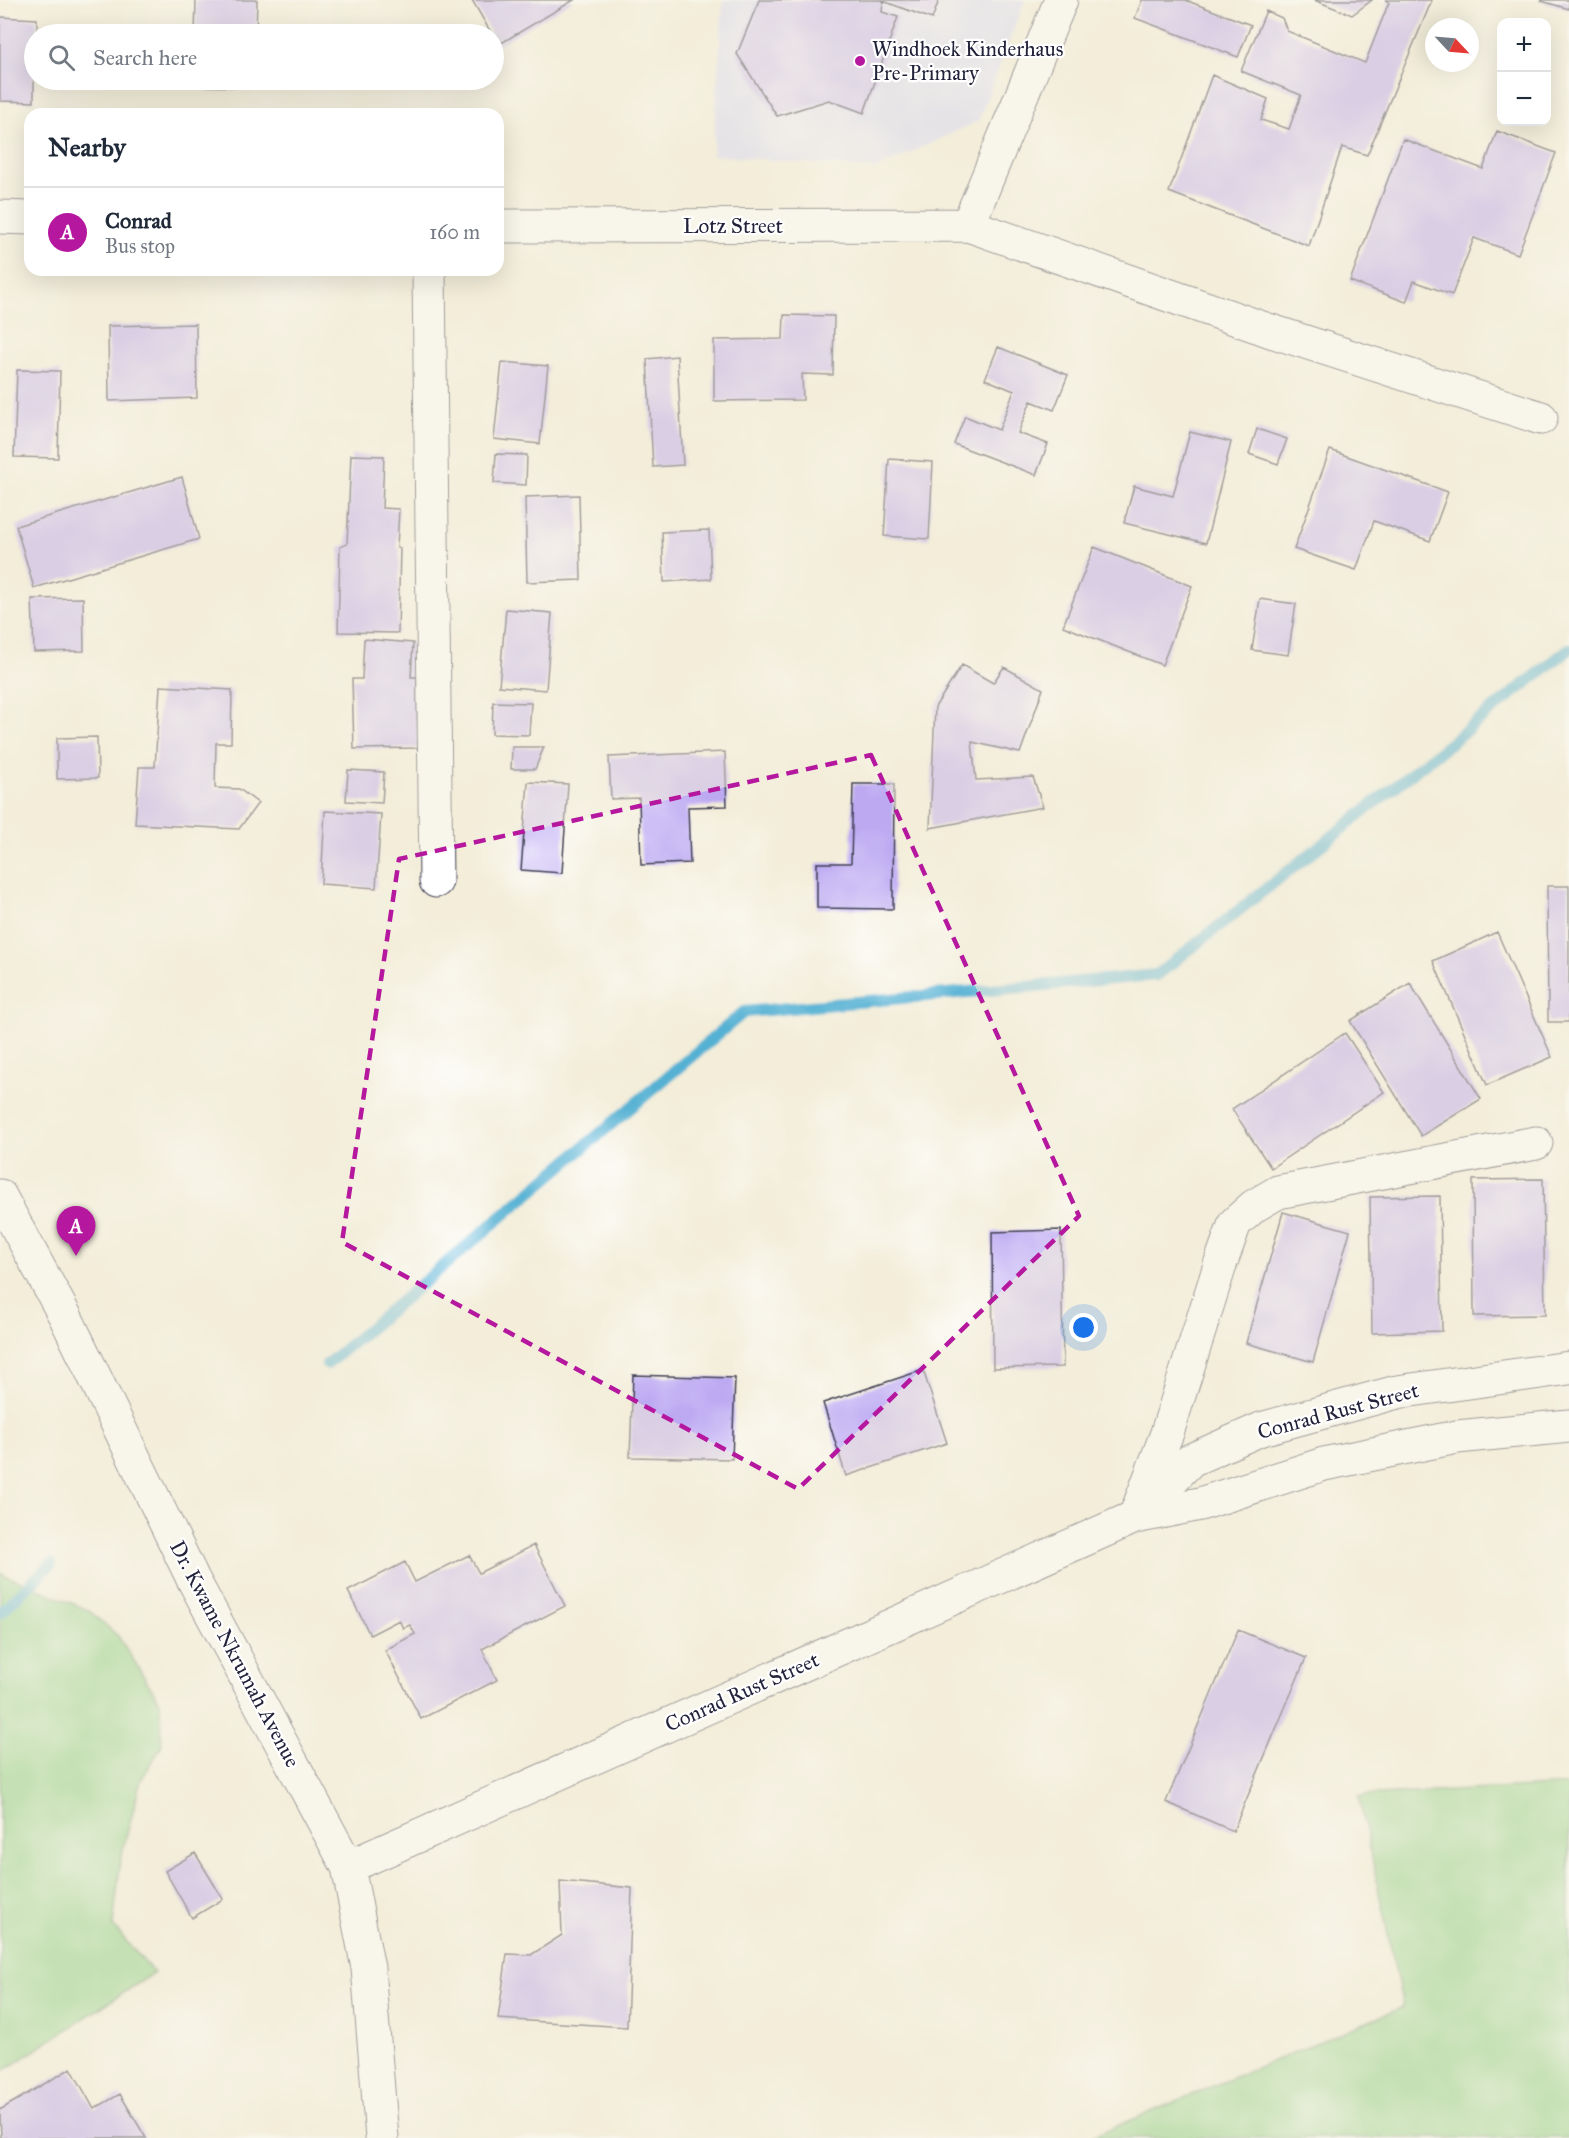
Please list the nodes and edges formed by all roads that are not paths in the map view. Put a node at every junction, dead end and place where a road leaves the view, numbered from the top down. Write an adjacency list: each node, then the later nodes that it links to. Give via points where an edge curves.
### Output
1 (1061, 0): 4 (street)
2 (0, 217): 3 (street)
3 (24, 218)
4 (968, 225): 5 (street, Lotz Street); 7 (street, Lotz Street, via 1268,330)
5 (504, 226)
6 (429, 276): 8 (street)
7 (1541, 418)
8 (435, 881)
9 (1536, 1143): 13 (street, via 1278,1192 1235,1223 1167,1433)
10 (0, 1196): 14 (street, Dr. Kwame Nkrumah Avenue, via 65,1316 193,1579)
11 (1569, 1368): 13 (street, Conrad Rust Street, via 1397,1392 1261,1430 1191,1460)
12 (1569, 1426): 13 (street, Conrad Rust Street, via 1457,1437 1324,1464 1200,1504)
13 (1135, 1517): 14 (street, Conrad Rust Street)
14 (348, 1866): 15 (street, Dr. Kwame Nkrumah Avenue, via 368,1968)
15 (382, 2138)

